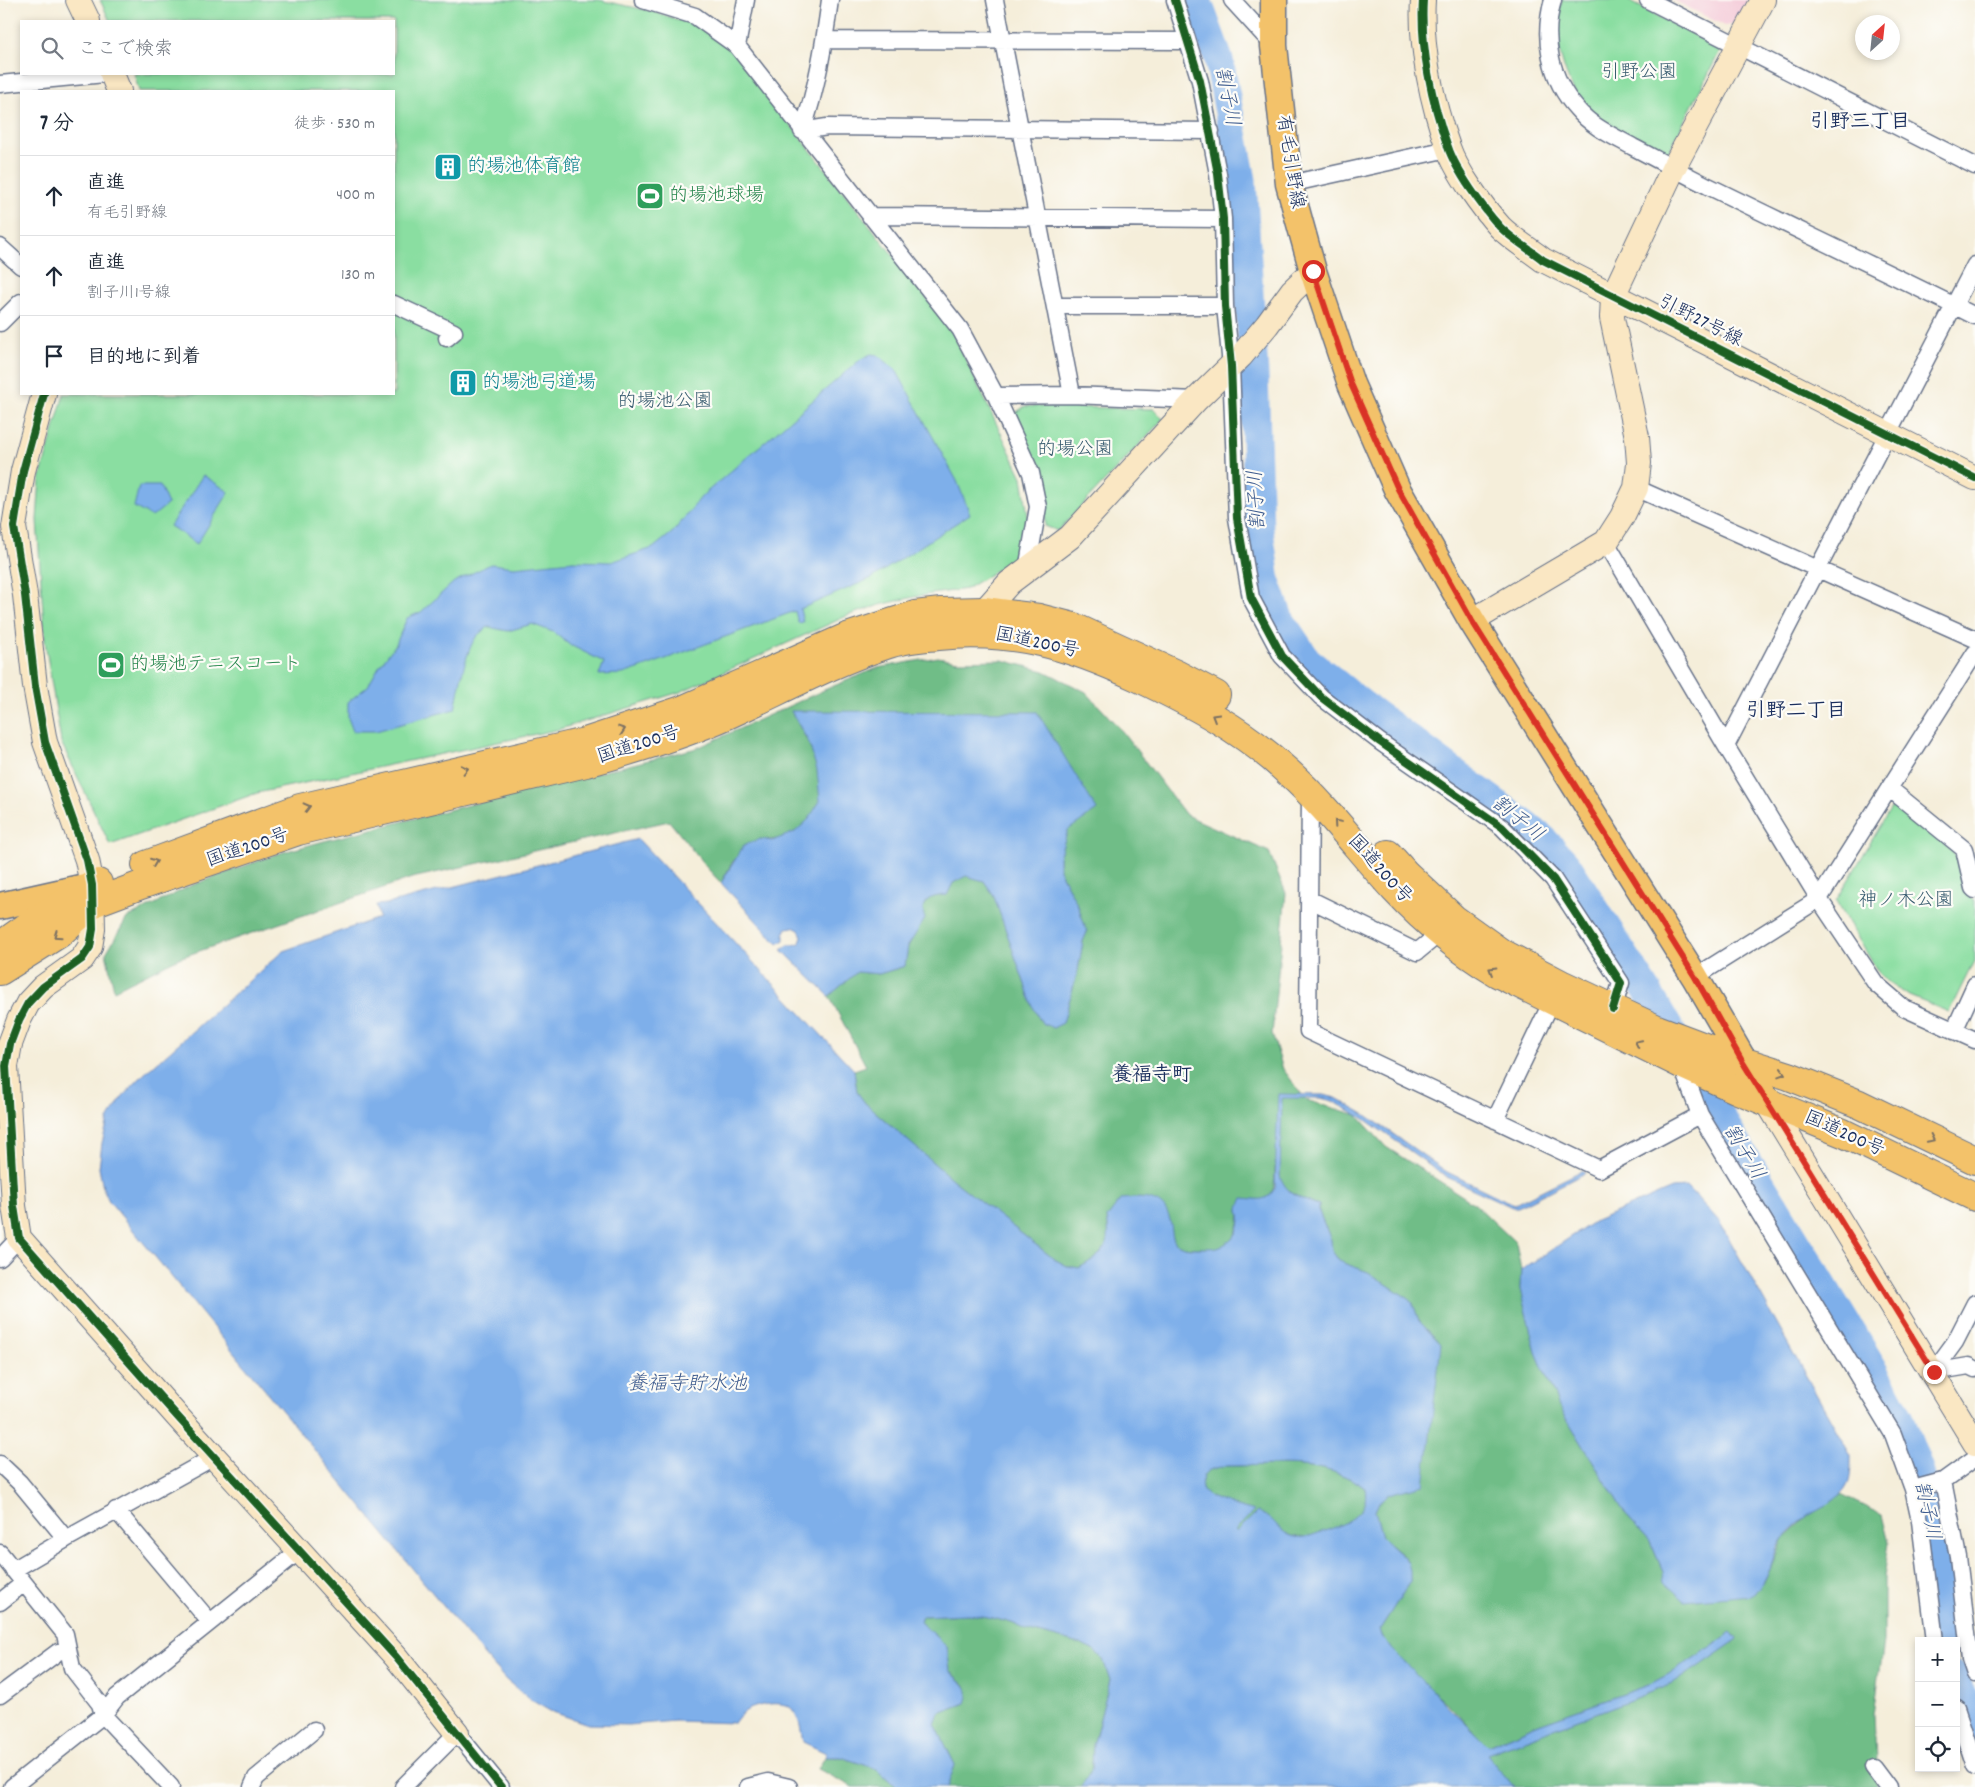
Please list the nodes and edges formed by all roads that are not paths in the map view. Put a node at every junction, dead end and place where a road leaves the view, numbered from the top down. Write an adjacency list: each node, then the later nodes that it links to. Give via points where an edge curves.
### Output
1 (78, 0): 13 (street)
2 (643, 0): 17 (street, via 695,16)
3 (746, 0): 17 (street)
4 (830, 0): 14 (street)
5 (995, 0): 15 (street)
6 (1175, 0): 16 (street)
7 (1232, 0): 18 (street)
8 (1274, 0): 18 (main road, 有毛引野線)
9 (1422, 0): 27 (street, 引野27号線, via 1424,42 1434,100)
10 (1553, 0): 29 (street, via 1548,16 1547,40 1551,60 1559,84 1576,108 1593,125)
11 (1648, 0): 19 (street)
12 (1762, 0): 19 (street)
13 (88, 20)
14 (824, 40): 15 (street); 25 (street, via 809,112)
15 (1002, 40): 16 (street); 24 (street)
16 (1187, 41): 26 (street, via 1200,81)
17 (737, 46): 25 (street)
18 (1274, 46): 30 (main road, 有毛引野線)
19 (1737, 46): 28 (street); 29 (street)
20 (94, 75): 22 (street)
21 (112, 75): 23 (street)
22 (0, 84)
23 (119, 90)
24 (1020, 128): 25 (street, via 826,127); 26 (street); 32 (street)
25 (802, 130): 31 (street)
26 (1210, 131): 33 (street)
27 (1448, 148): 30 (street); 38 (street, 引野27号線, via 1467,184 1501,227 1543,260)
28 (1975, 166)
29 (1673, 168): 38 (street); 41 (street)
30 (1289, 184): 37 (main road, 有毛引野線)
31 (870, 216): 32 (street); 50 (street, via 960,329)
32 (1036, 217): 33 (street); 42 (street)
33 (1224, 219): 43 (street)
34 (0, 246): 35 (street)
35 (20, 265)
36 (1975, 265): 41 (street)
37 (1313, 271): 47 (street, via 1292,291); 59 (main road, 有毛引野線, via 1351,384 1398,489)
38 (1613, 296): 52 (street, 引野27号線); 54 (street, via 1612,318 1636,437 1639,463)
39 (20, 303): 45 (street)
40 (395, 304): 46 (street, via 454,332)
41 (1953, 305): 44 (street); 52 (street)
42 (1055, 306): 43 (street); 49 (street)
43 (1225, 306): 47 (street)
44 (1975, 316)
45 (0, 323)
46 (447, 338)
47 (1236, 361): 51 (street); 80 (street, via 1237,518 1251,598 1282,656 1321,698 1502,827 1553,879 1621,983)
48 (44, 395): 55 (street)
49 (1072, 395): 50 (street); 51 (street)
50 (996, 396): 57 (street, via 1031,473 1038,507)
51 (1196, 400): 57 (street, via 1070,537)
52 (1887, 434): 53 (street, 引野27号線); 58 (street)
53 (1975, 478)
54 (1636, 488): 56 (street); 58 (street)
55 (7, 524): 68 (street, via 25,595 45,742 87,860)
56 (1606, 542): 59 (street); 63 (street)
57 (1027, 570): 60 (street, via 1009,583)
58 (1819, 570): 61 (street); 63 (street)
59 (1472, 621): 77 (main road, 有毛引野線)
60 (984, 622): 65 (highway, 国道200号, one-way to 60, via 1242,734 1190,702 1077,651 1024,638); 68 (highway, 国道200号, via 889,644 829,666 715,720 632,750 298,831); 80 (highway, 国道200号, via 1039,618 1074,627 1224,700 1274,736 1330,787 1406,874 1454,919 1500,952)
61 (1975, 639)
62 (1975, 653): 64 (street)
63 (1726, 746): 69 (street)
64 (1889, 788): 66 (street); 69 (street)
65 (1310, 793): 70 (street); 74 (highway, 国道200号, one-way to 65, via 1395,890)
66 (1970, 849): 67 (street)
67 (1975, 890)
68 (93, 894): 71 (main road); 72 (highway, 国道200号); 76 (highway, 国道200号, one-way to 76, via 60,933); 90 (street, via 90,947 82,959 43,987 28,1003 10,1044 6,1066 14,1206)
69 (1819, 898): 77 (street); 81 (street, via 1876,984 1904,1008)
70 (1309, 899): 74 (street, via 1417,952); 87 (street, via 1308,1030)
71 (0, 906)
72 (39, 918): 73 (main road); 75 (highway, 国道200号)
73 (0, 929)
74 (1440, 932): 79 (highway, 国道200号, one-way to 74, via 1470,957)
75 (0, 946)
76 (0, 971)
77 (1695, 977): 83 (main road, 有毛引野線)
78 (1975, 985): 81 (street)
79 (1552, 1002): 84 (highway, 国道200号, one-way to 79); 87 (street)
80 (1613, 1009): 83 (highway, 国道200号)
81 (1954, 1031): 82 (street)
82 (1975, 1040)
83 (1731, 1056): 85 (main road, 有毛引野線); 88 (highway, 国道200号, one-way to 88, via 1859,1104)
84 (1682, 1064): 85 (highway, 国道200号); 86 (street)
85 (1768, 1103): 89 (highway, 国道200号, via 1843,1133); 94 (street)
86 (1700, 1115): 87 (street, via 1600,1170); 99 (street, via 1893,1434)
87 (1495, 1120)
88 (1975, 1160)
89 (1975, 1197)
90 (9, 1238): 91 (street); 96 (street)
91 (0, 1258)
92 (1975, 1303): 94 (street, via 1955,1342)
93 (1975, 1369): 94 (street, via 1969,1366)
94 (1934, 1372): 95 (street)
95 (1975, 1443)
96 (214, 1457): 100 (street); 102 (street)
97 (1975, 1458): 99 (street)
98 (0, 1464): 101 (street)
99 (1928, 1485): 107 (street, via 1920,1521); 109 (street, via 1958,1557 1970,1659)
100 (116, 1510): 101 (street); 106 (street)
101 (66, 1539): 104 (street)
102 (300, 1550): 106 (street); 114 (street, via 396,1657)
103 (0, 1553): 104 (street)
104 (18, 1577): 105 (street); 108 (street, via 65,1634)
105 (0, 1602)
106 (210, 1622): 111 (street, via 117,1697)
107 (1934, 1637)
108 (68, 1650): 110 (street, via 58,1652); 111 (street, via 72,1668 100,1704)
109 (1975, 1674)
110 (0, 1695)
111 (103, 1715): 117 (street); 118 (street)
112 (1960, 1721): 115 (street)
113 (314, 1730): 119 (street, via 256,1778)
114 (457, 1733): 120 (street); 121 (street)
115 (1975, 1766)
116 (1873, 1767): 124 (street)
117 (12, 1787)
118 (171, 1787)
119 (252, 1787)
120 (403, 1787)
121 (501, 1787)
122 (748, 1787): 123 (street, via 768,1782)
123 (789, 1787)
124 (1888, 1787)

